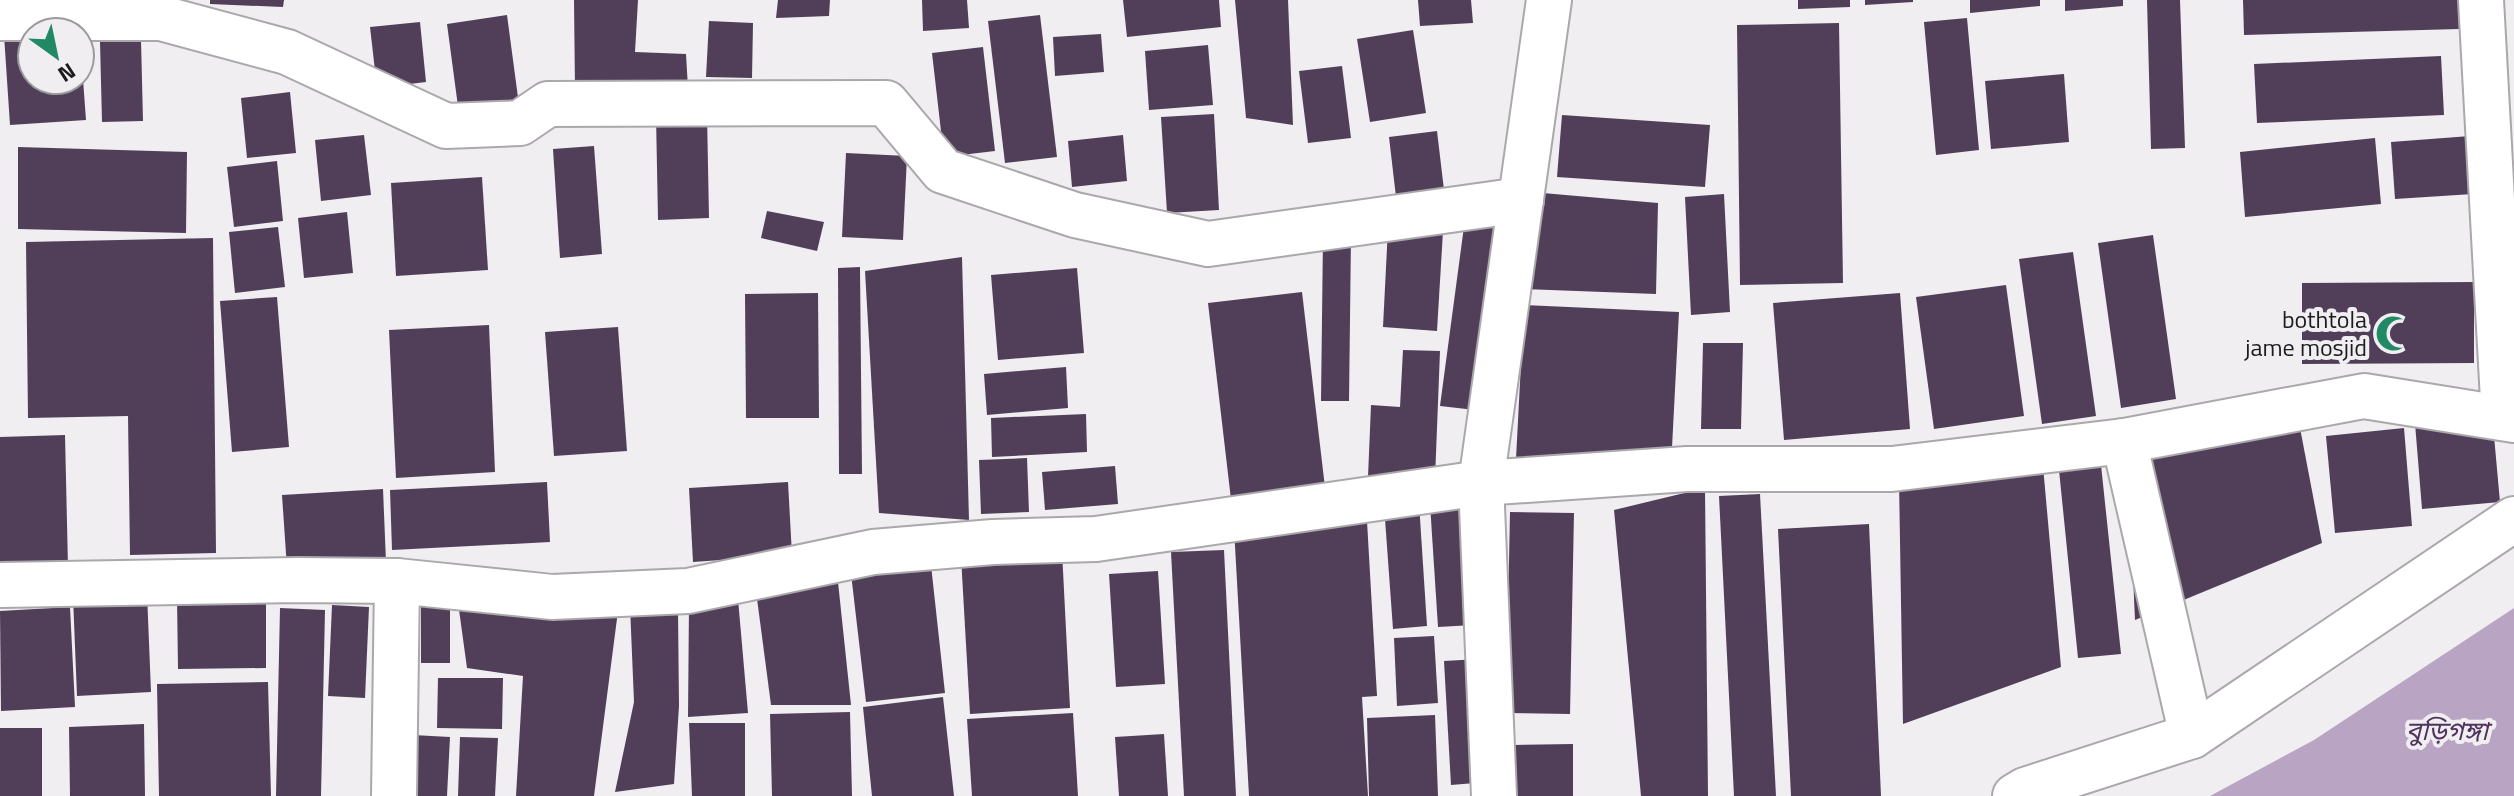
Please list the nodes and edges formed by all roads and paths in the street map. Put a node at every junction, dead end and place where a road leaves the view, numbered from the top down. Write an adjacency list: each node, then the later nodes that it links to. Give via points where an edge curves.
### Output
1 (1549, 0): 4 (street)
2 (2481, 0): 5 (street)
3 (0, 18): 4 (street, via 161,18 287,52 446,126 520,123 548,104 886,103 943,171 1075,215 1208,244)
4 (1521, 200): 8 (street)
5 (2507, 303): 6 (street)
6 (2509, 419): 7 (street, via 2364,396)
7 (2124, 441): 8 (street, via 1892,469 1687,469); 12 (street)
8 (1481, 483): 10 (street, via 1096,539 873,552 688,591 552,597); 14 (street)
9 (2514, 519): 12 (street)
10 (397, 581): 11 (street); 13 (street)
11 (0, 585)
12 (2192, 736): 15 (street)
13 (394, 796)
14 (1494, 796)
15 (2015, 796)

